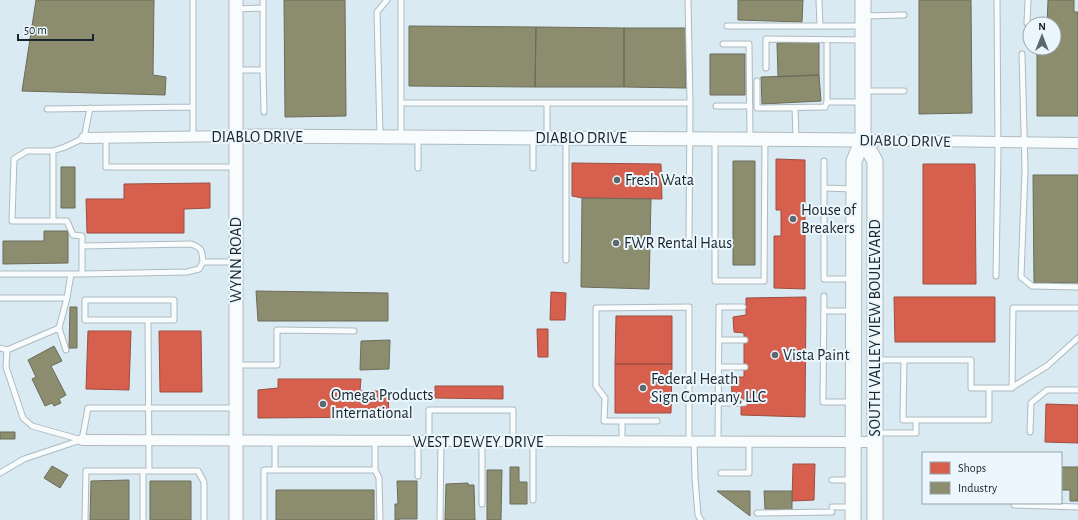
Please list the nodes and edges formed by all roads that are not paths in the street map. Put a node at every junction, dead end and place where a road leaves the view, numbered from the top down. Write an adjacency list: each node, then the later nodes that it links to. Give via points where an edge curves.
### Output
1 (193, 0): 32 (lane)
2 (263, 0): 11 (lane)
3 (387, 0): 41 (lane, via 378,12)
4 (401, 0): 27 (lane)
5 (688, 0): 29 (lane)
6 (819, 0): 15 (lane)
7 (863, 0): 16 (main road, SOUTH VALLEY VIEW BOULEVARD)
8 (996, 0): 53 (lane)
9 (1028, 0): 13 (lane)
10 (236, 4): 11 (lane); 21 (street, WYNN ROAD)
11 (263, 8): 22 (lane)
12 (904, 15): 16 (lane)
13 (1027, 16)
14 (727, 26): 15 (lane)
15 (820, 26): 16 (lane)
16 (863, 27): 17 (lane); 25 (main road, SOUTH VALLEY VIEW BOULEVARD)
17 (827, 40): 20 (lane, via 766,39); 26 (lane)
18 (723, 44): 31 (lane, via 749,44)
19 (1022, 56): 54 (lane)
20 (766, 68)
21 (236, 70): 22 (lane); 37 (street, WYNN ROAD)
22 (263, 70): 36 (lane)
23 (757, 81): 34 (lane, via 757,108)
24 (904, 91): 25 (lane)
25 (863, 97): 26 (lane); 52 (main road, SOUTH VALLEY VIEW BOULEVARD)
26 (827, 102): 34 (lane, via 825,107)
27 (401, 103): 28 (lane); 42 (lane)
28 (546, 103): 29 (lane); 45 (lane)
29 (690, 103): 47 (lane)
30 (716, 106): 31 (lane)
31 (750, 106): 49 (lane)
32 (193, 107): 33 (lane); 38 (lane)
33 (90, 108): 35 (lane); 39 (lane)
34 (795, 108): 51 (lane)
35 (47, 109)
36 (264, 112)
37 (236, 136): 38 (street, DIABLO DRIVE); 41 (street, DIABLO DRIVE); 58 (street, WYNN ROAD)
38 (193, 137): 40 (street, DIABLO DRIVE)
39 (84, 138): 40 (street, DIABLO DRIVE); 56 (lane)
40 (106, 138): 58 (lane, via 106,167)
41 (380, 138): 42 (street, DIABLO DRIVE)
42 (401, 138): 43 (street, DIABLO DRIVE)
43 (418, 138): 44 (street, DIABLO DRIVE); 59 (lane)
44 (533, 138): 45 (street, DIABLO DRIVE); 60 (lane)
45 (547, 138): 46 (street, DIABLO DRIVE)
46 (566, 138): 47 (street, DIABLO DRIVE); 66 (lane)
47 (691, 139): 48 (street, DIABLO DRIVE); 64 (lane)
48 (715, 139): 49 (street, DIABLO DRIVE); 50 (lane, via 715,281 764,281)
49 (750, 139): 50 (street, DIABLO DRIVE)
50 (765, 139): 51 (street, DIABLO DRIVE)
51 (796, 139): 52 (street, DIABLO DRIVE)
52 (863, 140): 53 (street, DIABLO DRIVE); 62 (main road, SOUTH VALLEY VIEW BOULEVARD, via 854,161); 91 (main road, SOUTH VALLEY VIEW BOULEVARD, via 875,161)
53 (998, 142): 54 (street, DIABLO DRIVE); 72 (lane)
54 (1024, 142): 55 (street, DIABLO DRIVE); 74 (lane, via 1021,277 1032,286)
55 (1078, 143)
56 (53, 151): 63 (lane); 63 (lane, via 27,151 14,159 12,221)
57 (824, 161): 61 (lane)
58 (236, 167): 68 (street, WYNN ROAD)
59 (418, 168)
60 (533, 168)
61 (824, 188): 62 (lane); 73 (lane, via 824,279)
62 (854, 188): 73 (main road, SOUTH VALLEY VIEW BOULEVARD)
63 (53, 221): 65 (lane, via 67,221 73,235 82,236)
64 (689, 241)
65 (82, 246): 67 (lane, via 191,244 202,251); 71 (lane)
66 (566, 260)
67 (204, 262): 68 (lane); 71 (lane, via 199,269 187,272)
68 (236, 262): 93 (street, WYNN ROAD)
69 (0, 274): 70 (lane)
70 (71, 274): 71 (lane); 77 (lane)
71 (82, 274)
72 (996, 276)
73 (853, 279): 81 (main road, SOUTH VALLEY VIEW BOULEVARD)
74 (1078, 287)
75 (824, 296): 80 (lane)
76 (0, 298): 77 (lane)
77 (67, 298): 83 (lane)
78 (742, 307): 86 (lane, via 719,307)
79 (1078, 308): 97 (lane, via 1013,308)
80 (824, 311): 81 (lane); 99 (lane, via 823,402)
81 (853, 311): 99 (main road, SOUTH VALLEY VIEW BOULEVARD)
82 (148, 320): 82 (lane, via 174,320 174,300 85,300 85,320); 102 (lane)
83 (59, 328): 89 (lane); 90 (lane)
84 (354, 331): 93 (lane, via 277,330 277,365)
85 (1078, 338): 97 (lane, via 1048,366)
86 (719, 340): 87 (lane); 94 (lane)
87 (746, 340)
88 (0, 348): 89 (lane)
89 (7, 350): 109 (lane, via 6,367 23,418 32,426)
90 (66, 350)
91 (875, 360): 92 (lane); 108 (main road, SOUTH VALLEY VIEW BOULEVARD)
92 (904, 360): 96 (lane, via 971,360 971,388); 104 (lane, via 903,420)
93 (236, 364): 103 (street, WYNN ROAD)
94 (719, 367): 95 (lane); 100 (lane)
95 (745, 367)
96 (990, 388): 97 (lane); 104 (lane, via 989,420)
97 (1012, 388)
98 (1078, 390): 107 (lane, via 1048,390 1031,403)
99 (853, 402): 123 (main road, SOUTH VALLEY VIEW BOULEVARD)
100 (719, 403): 101 (lane); 122 (lane)
101 (744, 403)
102 (149, 408): 103 (lane); 109 (lane, via 88,408); 110 (lane)
103 (236, 408): 111 (street, WYNN ROAD)
104 (916, 420): 108 (lane, via 916,434)
105 (622, 421): 106 (lane); 120 (lane); 121 (lane, via 604,421 604,398 596,386 596,308 689,307)
106 (657, 421)
107 (1030, 432)
108 (875, 438): 123 (street, WEST DEWEY DRIVE); 147 (main road, SOUTH VALLEY VIEW BOULEVARD)
109 (82, 440): 110 (street, WEST DEWEY DRIVE); 128 (lane, via 24,459)
110 (149, 440): 111 (street, WEST DEWEY DRIVE); 127 (lane)
111 (236, 441): 112 (street, WEST DEWEY DRIVE); 142 (street, WYNN ROAD)
112 (275, 441): 113 (street, WEST DEWEY DRIVE); 125 (lane)
113 (375, 442): 114 (street, WEST DEWEY DRIVE); 126 (lane)
114 (418, 442): 115 (street, WEST DEWEY DRIVE); 130 (lane)
115 (429, 442): 116 (street, WEST DEWEY DRIVE); 118 (lane, via 429,410 513,410)
116 (441, 442): 117 (street, WEST DEWEY DRIVE); 145 (lane)
117 (482, 442): 118 (street, WEST DEWEY DRIVE); 134 (lane)
118 (513, 442): 119 (street, WEST DEWEY DRIVE)
119 (533, 442): 120 (street, WEST DEWEY DRIVE); 133 (lane)
120 (622, 442): 121 (street, WEST DEWEY DRIVE)
121 (692, 442): 122 (street, WEST DEWEY DRIVE); 146 (lane)
122 (718, 442): 124 (street, WEST DEWEY DRIVE)
123 (853, 442): 124 (street, WEST DEWEY DRIVE); 132 (main road, SOUTH VALLEY VIEW BOULEVARD)
124 (749, 443): 129 (lane, via 749,473)
125 (275, 470): 126 (lane); 143 (lane, via 264,470)
126 (375, 470): 144 (lane, via 379,478)
127 (146, 471): 139 (lane, via 86,471); 140 (lane); 141 (lane, via 198,471 204,482)
128 (0, 473)
129 (721, 473)
130 (418, 476)
131 (832, 480): 132 (lane)
132 (853, 480): 138 (main road, SOUTH VALLEY VIEW BOULEVARD)
133 (533, 500)
134 (482, 504)
135 (1014, 505): 136 (lane)
136 (1078, 506)
137 (757, 513): 138 (lane, via 832,510)
138 (853, 514)
139 (85, 520)
140 (143, 520)
141 (204, 520)
142 (236, 520)
143 (264, 520)
144 (380, 520)
145 (440, 520)
146 (700, 520)
147 (875, 520)

